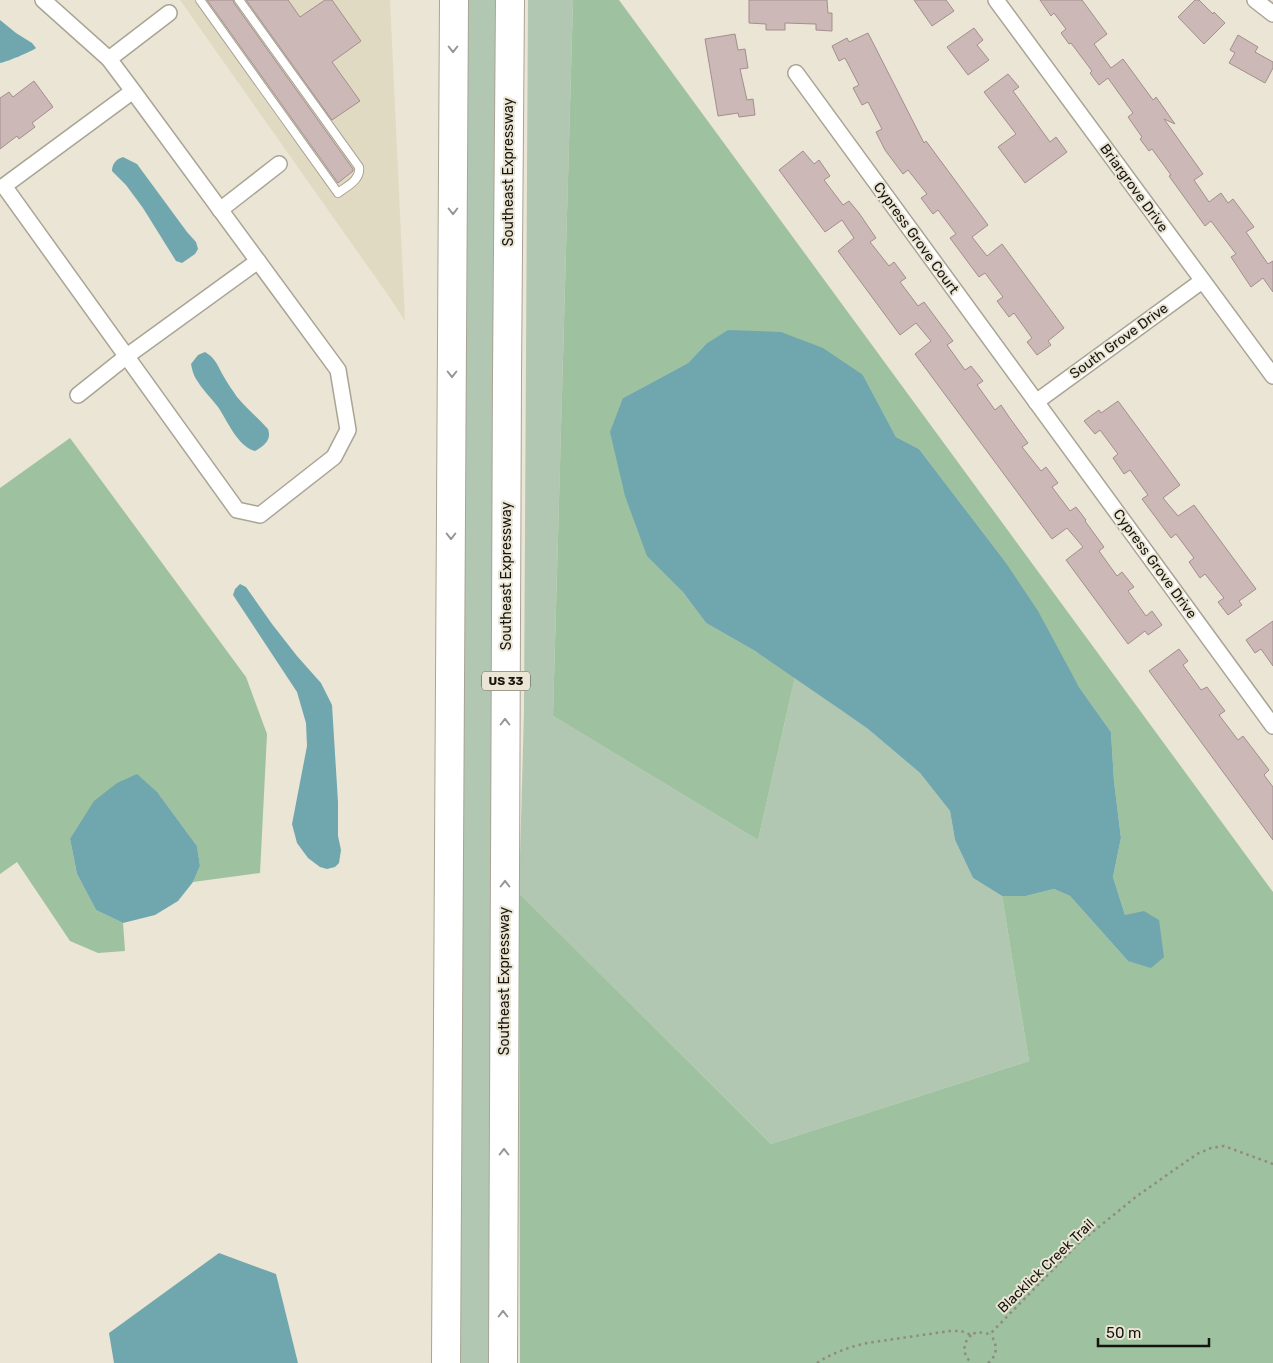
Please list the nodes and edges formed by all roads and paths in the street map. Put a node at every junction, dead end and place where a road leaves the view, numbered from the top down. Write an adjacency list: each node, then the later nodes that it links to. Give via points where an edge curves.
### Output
1 (43, 0): 10 (street)
2 (200, 0): 3 (lane, via 338,193 358,177 359,167)
3 (239, 0)
4 (454, 0): 26 (highway, one-way to 26)
5 (510, 0): 27 (highway, Southeast Expressway / US 33, one-way to 5)
6 (996, 0): 17 (street, Briargrove Drive)
7 (1255, 0): 9 (street)
8 (169, 13): 10 (street)
9 (1273, 14)
10 (109, 59): 12 (street)
11 (796, 73): 21 (street, Cypress Grove Court)
12 (133, 91): 14 (street); 15 (street)
13 (279, 164): 15 (street)
14 (2, 188): 18 (street)
15 (220, 210): 16 (street)
16 (258, 261): 18 (street); 18 (street, via 338,370 348,430 334,457 260,515 237,510)
17 (1202, 281): 19 (street, Briargrove Drive); 21 (street, South Grove Drive)
18 (127, 356): 20 (street)
19 (1273, 376)
20 (78, 395)
21 (1036, 402): 22 (street, Cypress Grove Drive)
22 (1273, 726)
23 (1273, 1164): 24 (path, Blacklick Creek Trail, via 1224,1146 1197,1154 1137,1196 1080,1243)
24 (990, 1334): 25 (path, via 977,1332); 30 (path, via 996,1347 994,1357)
25 (971, 1335): 28 (path, via 950,1331 866,1343); 29 (path, via 964,1350)
26 (446, 1363)
27 (502, 1363)
28 (817, 1363)
29 (972, 1363)
30 (988, 1363)

